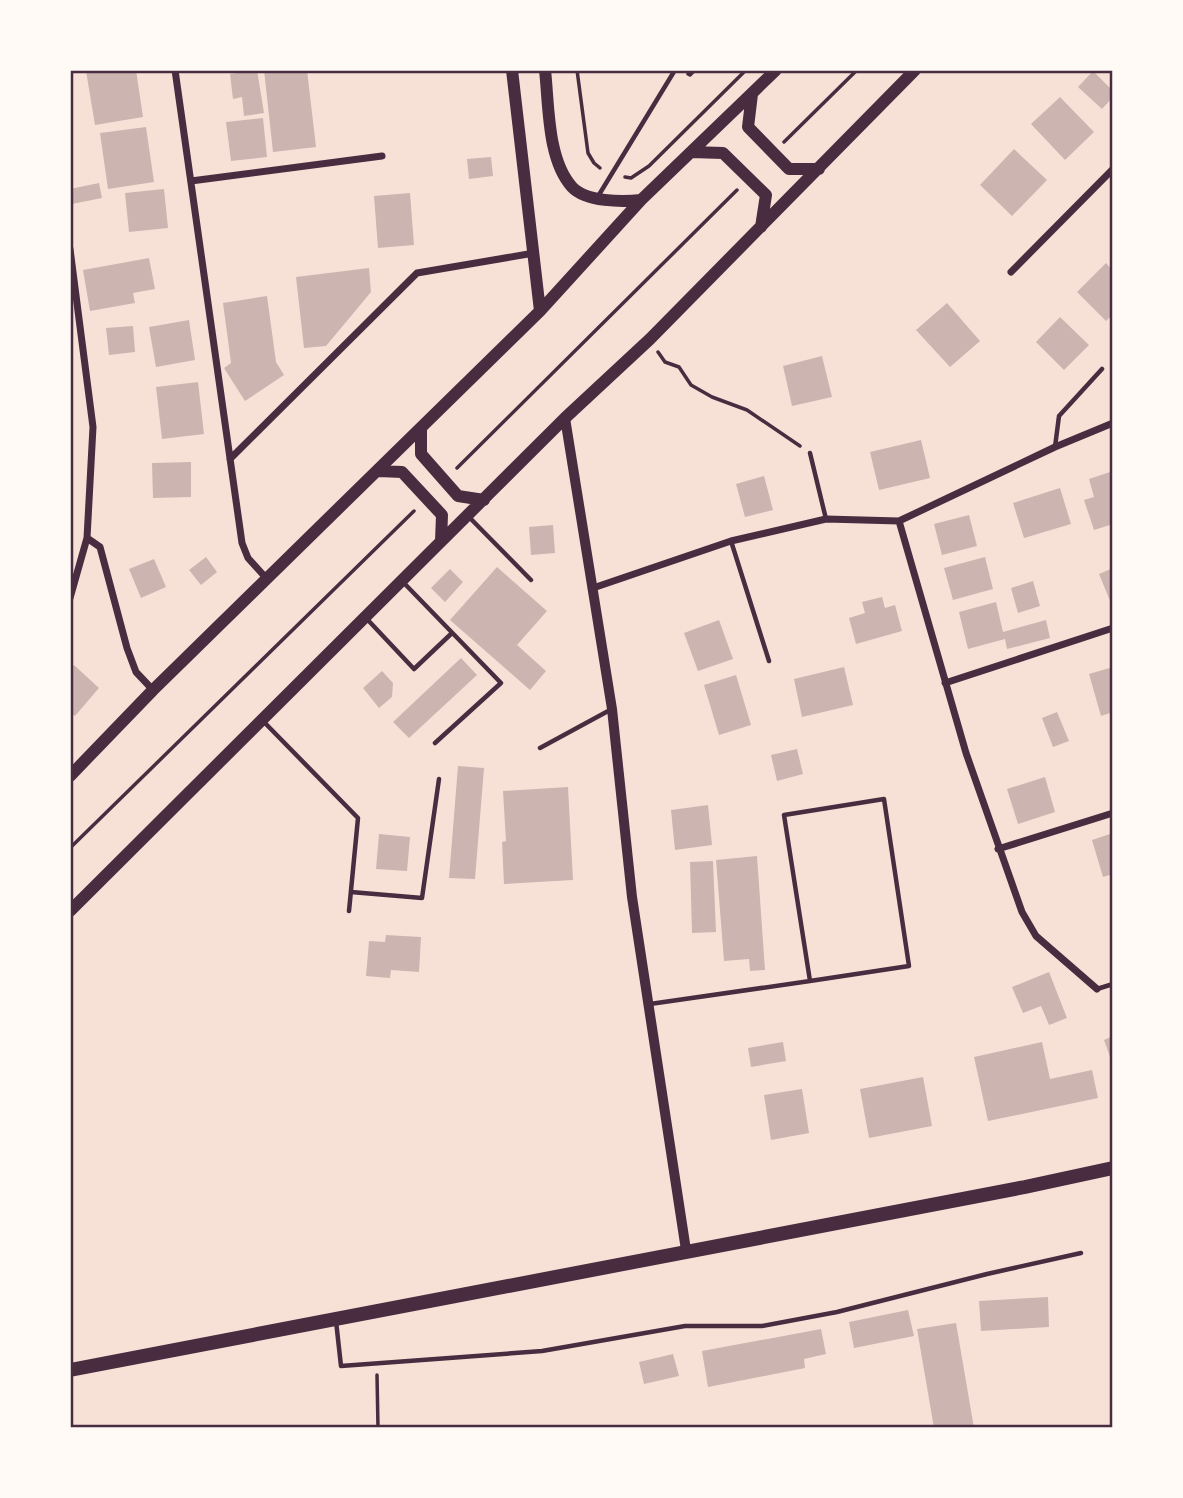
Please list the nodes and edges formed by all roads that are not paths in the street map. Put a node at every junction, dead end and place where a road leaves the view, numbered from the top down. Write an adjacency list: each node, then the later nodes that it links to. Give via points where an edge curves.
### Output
1 (175, 70): 12 (street)
2 (512, 70): 17 (main road)
3 (545, 70): 13 (main road, via 555,156 573,188)
4 (675, 70): 13 (lane)
5 (776, 70): 7 (main road)
6 (915, 70): 10 (main road)
7 (752, 94): 8 (main road); 10 (main road, via 748,127 789,169)
8 (691, 152): 14 (main road); 15 (main road, via 723,153 766,195)
9 (382, 156): 12 (street)
10 (819, 169): 15 (main road)
11 (1113, 169): 18 (street)
12 (191, 181): 26 (street)
13 (597, 198): 14 (main road)
14 (641, 200): 19 (main road)
15 (761, 228): 21 (main road)
16 (70, 250): 32 (street, via 93,427)
17 (534, 253): 19 (main road); 26 (street, via 417,273)
18 (1011, 272)
19 (541, 311): 23 (main road)
20 (1102, 369): 24 (lane, via 1059,416)
21 (565, 418): 28 (main road); 38 (street)
22 (1113, 423): 24 (street)
23 (421, 430): 27 (main road); 28 (main road, via 421,454 444,481 458,496)
24 (1055, 447): 31 (street)
25 (810, 453): 30 (lane)
26 (230, 459): 35 (street, via 242,543 248,558)
27 (379, 471): 33 (main road, via 402,472 442,515); 35 (main road)
28 (484, 499): 29 (main road)
29 (468, 515): 33 (main road); 36 (lane)
30 (826, 519): 31 (street); 34 (street)
31 (899, 521): 44 (street)
32 (87, 538): 39 (street); 45 (street, via 100,547 136,672)
33 (441, 541): 37 (main road)
34 (731, 541): 38 (street); 43 (lane)
35 (267, 579): 45 (main road)
36 (531, 580)
37 (402, 581): 40 (main road); 42 (lane)
38 (593, 588): 46 (street)
39 (70, 598)
40 (365, 617): 42 (lane, via 414,669); 47 (main road)
41 (1113, 628): 44 (street)
42 (452, 633): 48 (lane, via 501,683)
43 (769, 661)
44 (945, 683): 53 (street)
45 (153, 690): 50 (main road)
46 (612, 709): 49 (lane); 60 (street, via 632,897)
47 (262, 720): 54 (lane, via 358,818); 55 (main road)
48 (435, 743)
49 (540, 748)
50 (70, 776)
51 (439, 779): 54 (lane, via 422,898)
52 (1113, 813): 53 (street)
53 (998, 849): 59 (street, via 1036,936)
54 (351, 892): 56 (lane)
55 (70, 911)
56 (349, 911)
57 (810, 981): 57 (lane, via 784,815 884,799 909,966); 60 (lane)
58 (1113, 984): 59 (lane)
59 (1097, 989)
60 (649, 1004): 62 (street)
61 (1113, 1168): 62 (highway)
62 (686, 1251): 64 (highway)
63 (1082, 1253): 64 (lane, via 762,1326 685,1326 542,1351 341,1366)
64 (336, 1320): 65 (highway)
65 (70, 1370)

